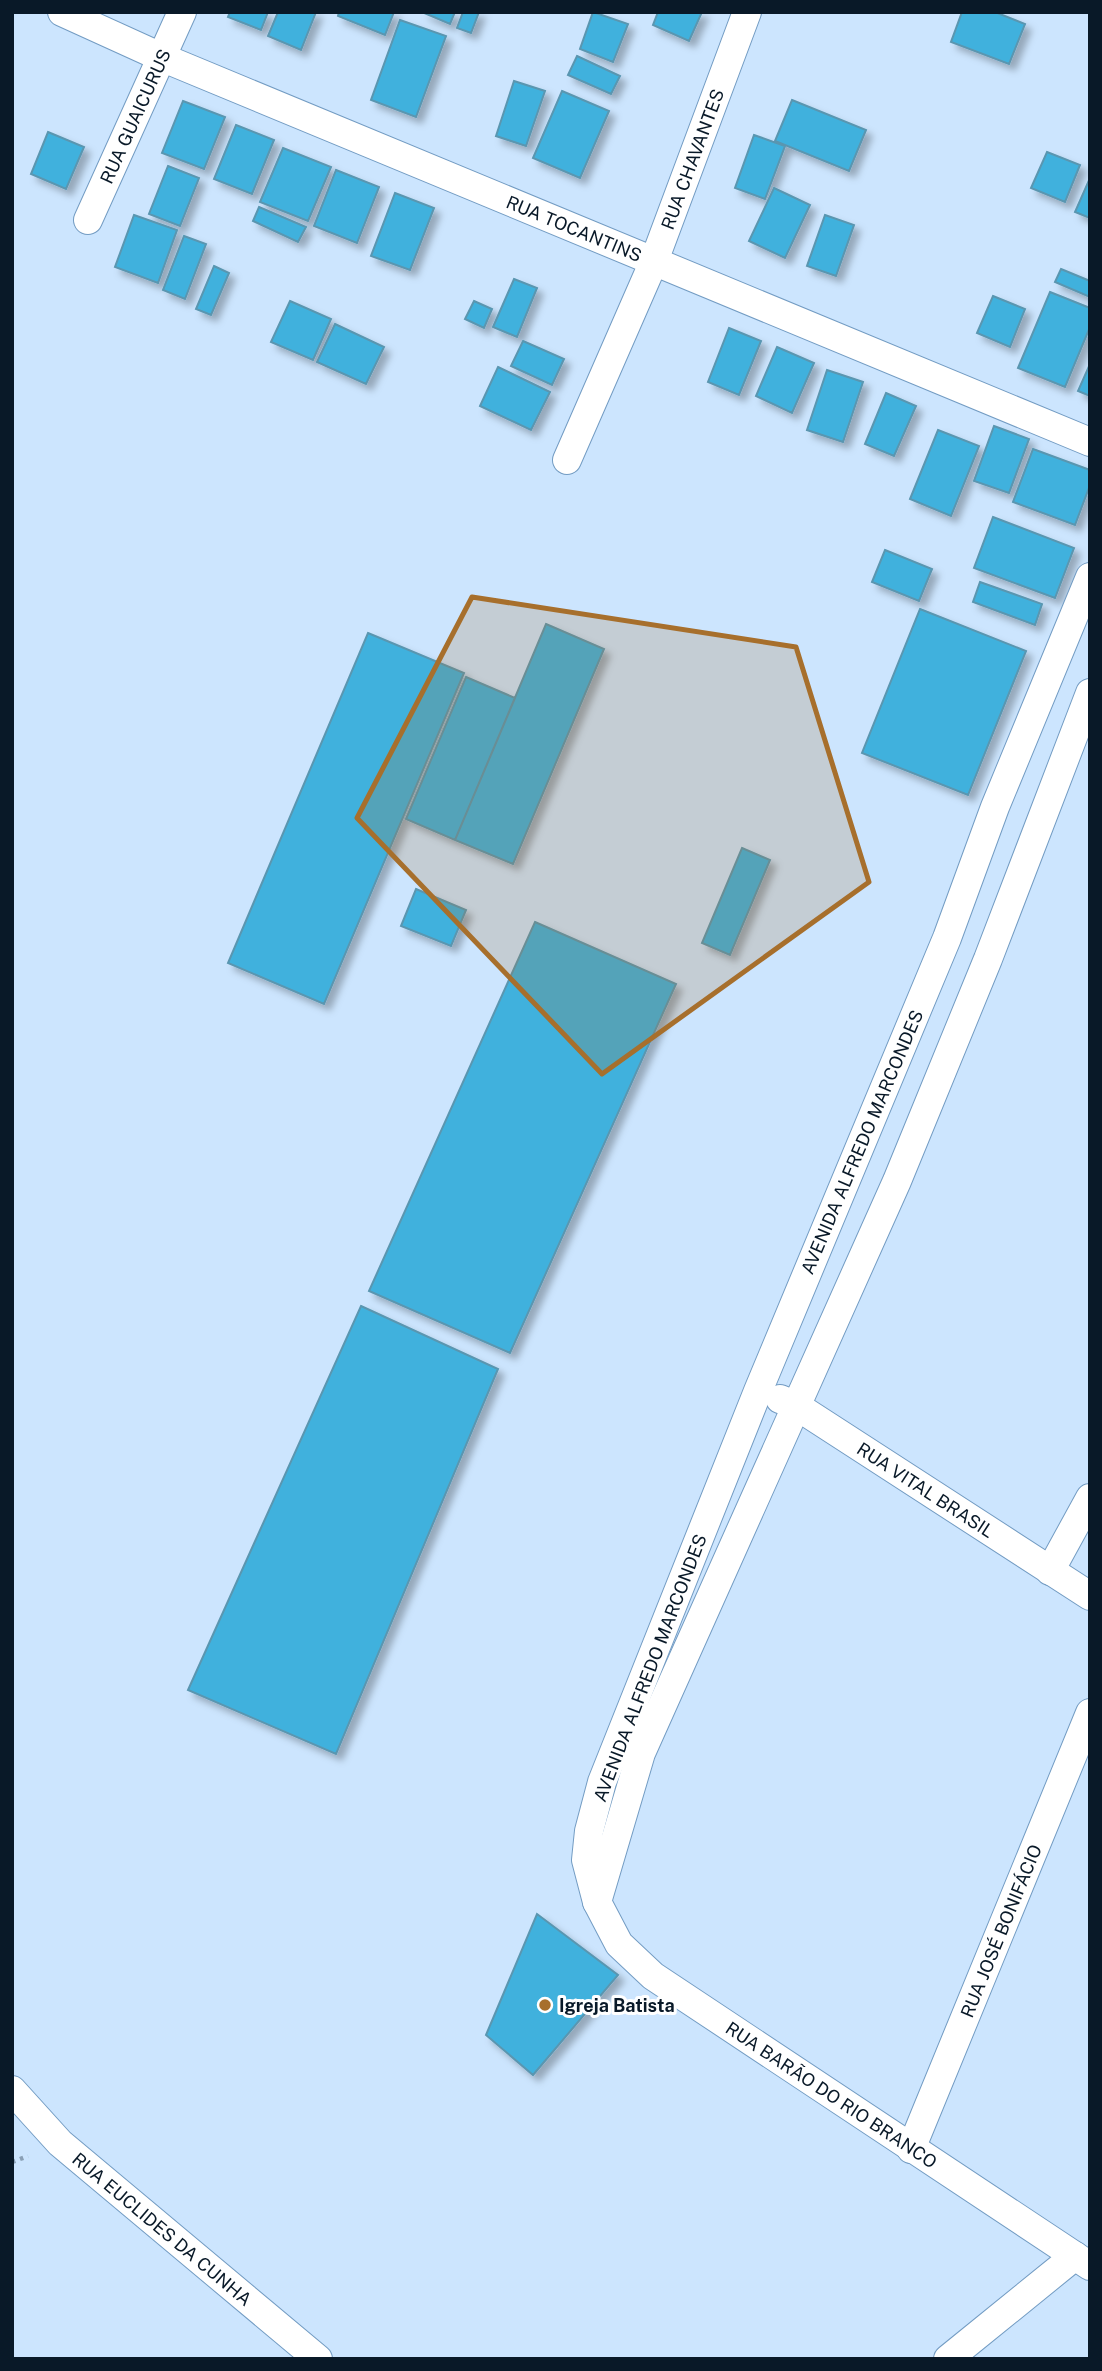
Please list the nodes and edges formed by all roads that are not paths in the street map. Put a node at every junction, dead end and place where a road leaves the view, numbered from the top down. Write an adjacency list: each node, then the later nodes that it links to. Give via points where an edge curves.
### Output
1 (62, 12): 4 (street, RUA TOCANTINS)
2 (182, 12): 4 (street, RUA GUAICURUS)
3 (747, 12): 6 (street, RUA CHAVANTES)
4 (161, 57): 5 (street, RUA GUAICURUS); 6 (street, RUA TOCANTINS)
5 (88, 220)
6 (654, 261): 7 (street, RUA TOCANTINS); 8 (street, RUA CHAVANTES)
7 (1090, 442)
8 (567, 460)
9 (1090, 577): 11 (street, AVENIDA ALFREDO MARCONDES, via 995,807)
10 (1087, 705): 12 (street, AVENIDA ALFREDO MARCONDES)
11 (947, 938): 12 (street); 13 (street, AVENIDA ALFREDO MARCONDES)
12 (988, 959): 14 (street, AVENIDA ALFREDO MARCONDES, via 897,1181)
13 (758, 1391): 14 (street, RUA VITAL BRASIL); 19 (street, AVENIDA ALFREDO MARCONDES, via 603,1782 586,1860)
14 (795, 1405): 16 (street, RUA VITAL BRASIL); 19 (street, AVENIDA ALFREDO MARCONDES, via 641,1753)
15 (1090, 1498): 16 (street)
16 (1050, 1571): 17 (street, RUA VITAL BRASIL)
17 (1090, 1596)
18 (1090, 1713): 21 (street, RUA JOSÉ BONIFÁCIO)
19 (597, 1902): 21 (street, RUA BARÃO DO RIO BRANCO, via 619,1944 653,1976)
20 (12, 2090): 23 (street, RUA EUCLIDES DA CUNHA, via 60,2143)
21 (911, 2149): 22 (street, RUA BARÃO DO RIO BRANCO)
22 (1082, 2261): 24 (street)
23 (318, 2359)
24 (948, 2359)

